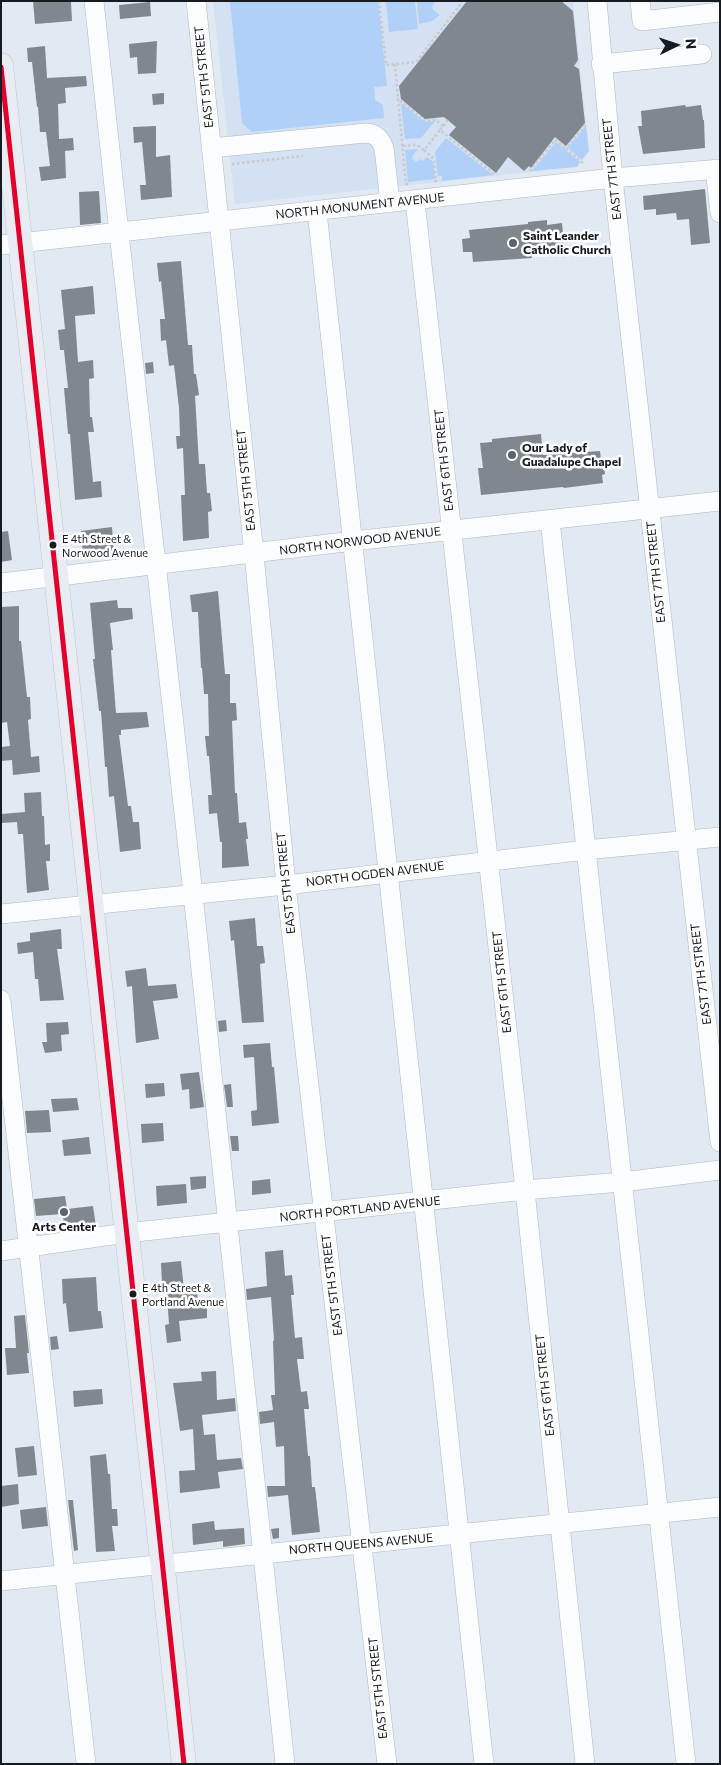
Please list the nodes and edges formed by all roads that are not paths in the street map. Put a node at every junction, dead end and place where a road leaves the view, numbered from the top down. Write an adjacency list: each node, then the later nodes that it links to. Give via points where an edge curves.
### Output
1 (94, 1): 17 (street)
2 (196, 1): 9 (street, EAST 5TH STREET)
3 (597, 1): 7 (street, EAST 7TH STREET)
4 (640, 1): 5 (street, via 642,21)
5 (720, 12)
6 (702, 54): 7 (street)
7 (602, 64): 11 (street, EAST 7TH STREET)
8 (1, 65): 18 (main road)
9 (211, 148): 13 (street, via 366,132 373,134 384,148); 16 (street, EAST 5TH STREET)
10 (717, 169): 11 (street, NORTH MONUMENT AVENUE); 15 (street)
11 (613, 178): 12 (street, NORTH MONUMENT AVENUE); 20 (street, EAST 7TH STREET)
12 (414, 192): 13 (street, NORTH MONUMENT AVENUE); 22 (street, EAST 6TH STREET)
13 (390, 203): 14 (street, NORTH MONUMENT AVENUE)
14 (317, 211): 16 (street, NORTH MONUMENT AVENUE); 23 (street)
15 (720, 213)
16 (220, 222): 17 (street, NORTH MONUMENT AVENUE); 24 (street, EAST 5TH STREET)
17 (119, 233): 18 (street, NORTH MONUMENT AVENUE); 25 (street)
18 (11, 244): 26 (main road)
19 (720, 501): 20 (street, NORTH NORWOOD AVENUE)
20 (649, 509): 21 (street, NORTH NORWOOD AVENUE); 29 (street, EAST 7TH STREET)
21 (550, 520): 22 (street, NORTH NORWOOD AVENUE); 30 (street)
22 (452, 530): 23 (street, NORTH NORWOOD AVENUE); 31 (street, EAST 6TH STREET)
23 (352, 541): 24 (street, NORTH NORWOOD AVENUE); 32 (street)
24 (254, 554): 25 (street, NORTH NORWOOD AVENUE); 33 (street, EAST 5TH STREET)
25 (156, 565): 26 (street, NORTH NORWOOD AVENUE); 34 (street)
26 (56, 577): 27 (street, NORTH NORWOOD AVENUE); 35 (main road)
27 (1, 583)
28 (720, 837): 29 (street, NORTH OGDEN AVENUE)
29 (685, 840): 30 (street, NORTH OGDEN AVENUE); 38 (street, EAST 7TH STREET)
30 (586, 850): 31 (street, NORTH OGDEN AVENUE); 40 (street)
31 (489, 861): 32 (street, NORTH OGDEN AVENUE); 41 (street, EAST 6TH STREET)
32 (388, 872): 33 (street, NORTH OGDEN AVENUE); 42 (street)
33 (286, 885): 34 (street, NORTH OGDEN AVENUE); 43 (street, EAST 5TH STREET)
34 (192, 894): 35 (street, NORTH OGDEN AVENUE); 44 (street)
35 (92, 904): 36 (street, NORTH OGDEN AVENUE); 45 (main road)
36 (1, 914)
37 (1, 1000): 46 (street)
38 (720, 1142)
39 (720, 1170): 40 (street, NORTH PORTLAND AVENUE)
40 (622, 1182): 41 (street, NORTH PORTLAND AVENUE); 49 (street)
41 (525, 1190): 42 (street, NORTH PORTLAND AVENUE); 50 (street, EAST 6TH STREET)
42 (424, 1201): 43 (street, NORTH PORTLAND AVENUE); 51 (street)
43 (323, 1213): 44 (street, NORTH PORTLAND AVENUE); 52 (street, EAST 5TH STREET)
44 (227, 1223): 45 (street, NORTH PORTLAND AVENUE); 53 (street)
45 (126, 1233): 46 (street, NORTH PORTLAND AVENUE); 54 (main road)
46 (29, 1247): 47 (street, NORTH PORTLAND AVENUE); 55 (street)
47 (1, 1250)
48 (720, 1507): 49 (street, NORTH QUEENS AVENUE)
49 (659, 1514): 50 (street, NORTH QUEENS AVENUE); 63 (street)
50 (559, 1525): 51 (street, NORTH QUEENS AVENUE); 62 (street, EAST 6TH STREET)
51 (459, 1535): 52 (street, NORTH QUEENS AVENUE); 61 (street)
52 (363, 1544): 53 (street, NORTH QUEENS AVENUE); 60 (street, EAST 5TH STREET)
53 (262, 1554): 54 (street, NORTH QUEENS AVENUE); 59 (street)
54 (162, 1564): 55 (street, NORTH QUEENS AVENUE); 58 (main road)
55 (66, 1574): 56 (street, NORTH QUEENS AVENUE); 57 (street)
56 (1, 1581)
57 (86, 1764)
58 (184, 1764)
59 (285, 1764)
60 (387, 1764)
61 (484, 1764)
62 (586, 1764)
63 (686, 1764)

